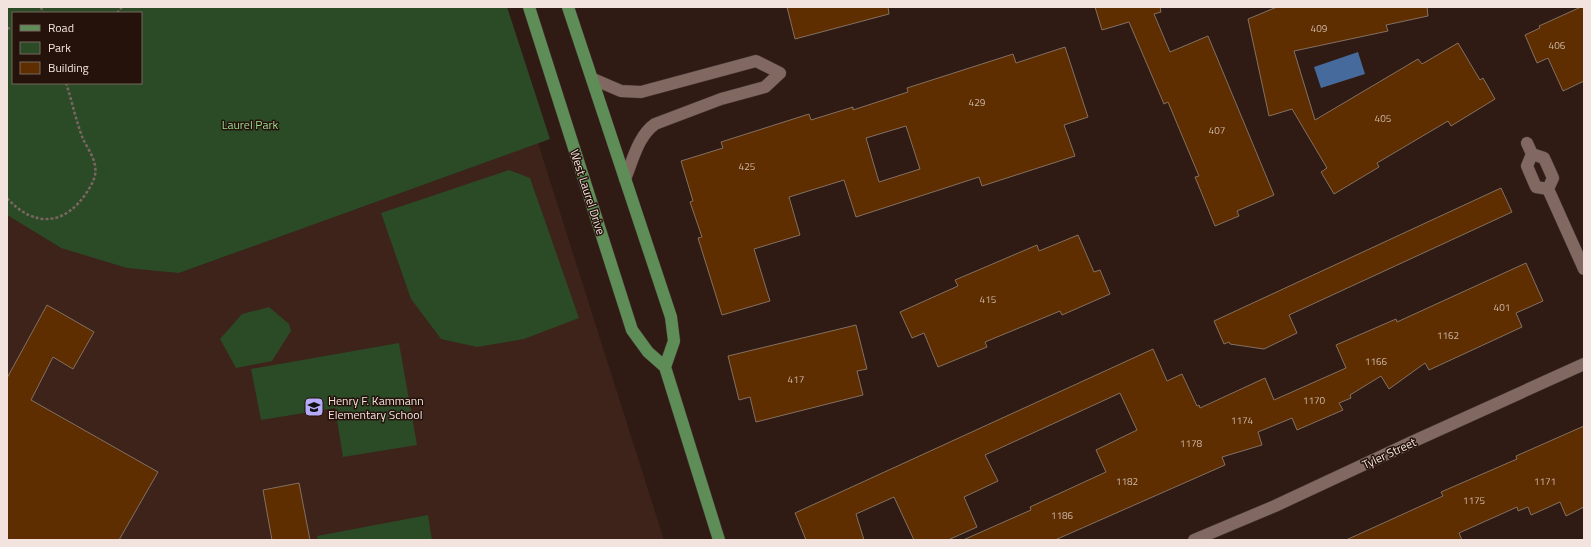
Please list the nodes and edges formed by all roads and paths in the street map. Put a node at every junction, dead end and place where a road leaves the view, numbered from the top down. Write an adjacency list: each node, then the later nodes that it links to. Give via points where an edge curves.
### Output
1 (529, 7): 10 (main road, West Laurel Drive, via 632,330 648,352)
2 (568, 7): 3 (main road)
3 (593, 79): 5 (main road); 5 (street, via 621,91 641,92 756,61 780,73 765,87 721,99 655,124 641,139)
4 (66, 84): 7 (path, via 83,138 96,166 95,177 75,206 64,215 51,220 29,216)
5 (625, 179): 10 (main road, via 672,317 674,341)
6 (1548, 189): 6 (street, via 1553,178 1544,158 1529,149 1527,166 1536,187); 8 (street)
7 (7, 198)
8 (1584, 269)
9 (1584, 364): 12 (street, Tyler Street, via 1275,506)
10 (665, 367): 11 (main road)
11 (719, 540)
12 (1194, 540)

